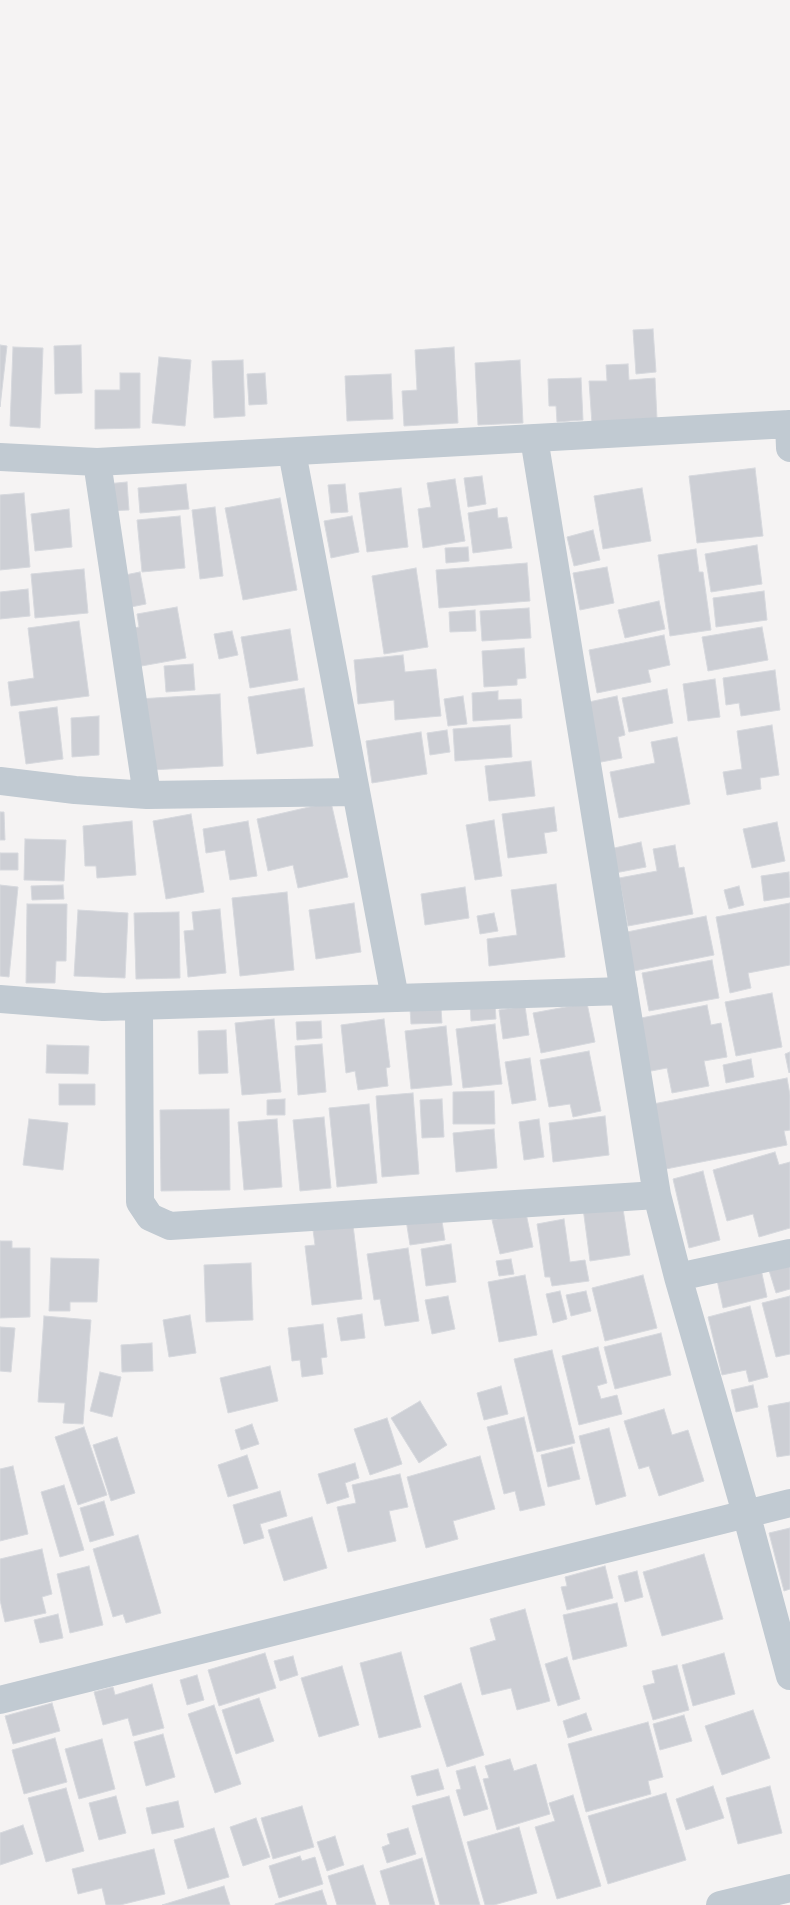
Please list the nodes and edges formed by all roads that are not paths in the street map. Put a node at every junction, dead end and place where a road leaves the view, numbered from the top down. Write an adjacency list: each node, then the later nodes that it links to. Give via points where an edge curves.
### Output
1 (790, 432): 2 (street)
2 (534, 438): 3 (street); 9 (street)
3 (292, 452): 5 (street); 7 (street)
4 (0, 458): 5 (street)
5 (97, 462): 8 (street)
6 (0, 781): 8 (street)
7 (356, 792): 8 (street); 10 (street)
8 (147, 796)
9 (624, 991): 10 (street); 13 (street)
10 (395, 998): 12 (street)
11 (0, 999): 12 (street, via 103,1007)
12 (140, 1006): 13 (street, via 140,1202 150,1217 170,1226)
13 (657, 1195): 15 (street)
14 (790, 1253): 15 (street)
15 (678, 1277): 17 (street)
16 (790, 1502): 17 (street)
17 (746, 1513): 18 (street); 19 (street)
18 (790, 1676)
19 (0, 1700)
20 (790, 1888): 21 (street)
21 (720, 1905)

